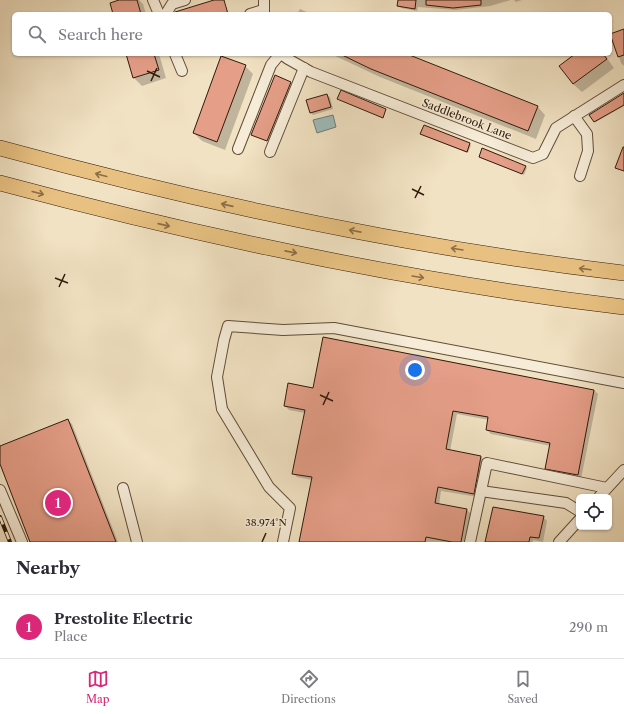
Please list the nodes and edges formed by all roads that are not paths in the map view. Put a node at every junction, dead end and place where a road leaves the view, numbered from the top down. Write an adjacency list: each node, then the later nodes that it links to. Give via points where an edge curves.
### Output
1 (153, 0): 4 (street)
2 (184, 0): 5 (street, via 172,4)
3 (264, 8): 6 (street)
4 (158, 12)
5 (167, 12)
6 (255, 12)
7 (176, 56): 11 (street)
8 (279, 56): 15 (street, via 271,65)
9 (284, 56): 10 (street, Saddlebrook Lane)
10 (304, 68): 13 (street, Saddlebrook Lane, via 534,158 542,154 556,128); 16 (street)
11 (182, 71)
12 (624, 84): 13 (street, Saddlebrook Lane)
13 (574, 116): 17 (street, via 587,134 588,151)
14 (0, 148): 19 (highway, one-way to 14, via 559,266 393,239 233,207 105,177)
15 (238, 149)
16 (270, 152)
17 (580, 176)
18 (0, 183): 20 (highway, one-way to 20, via 226,239 387,272 554,299)
19 (624, 273)
20 (624, 307)
21 (624, 383): 32 (street, via 334,328 283,330 228,326 217,377 222,409 269,487 290,508)
22 (624, 470): 24 (street)
23 (123, 488): 31 (street)
24 (607, 488): 26 (street, via 487,463); 27 (street)
25 (0, 490): 30 (street)
26 (481, 490): 28 (street, via 566,503); 33 (street)
27 (602, 494)
28 (576, 509)
29 (576, 523): 34 (street)
30 (22, 542)
31 (137, 542)
32 (283, 542)
33 (470, 542)
34 (559, 542)

